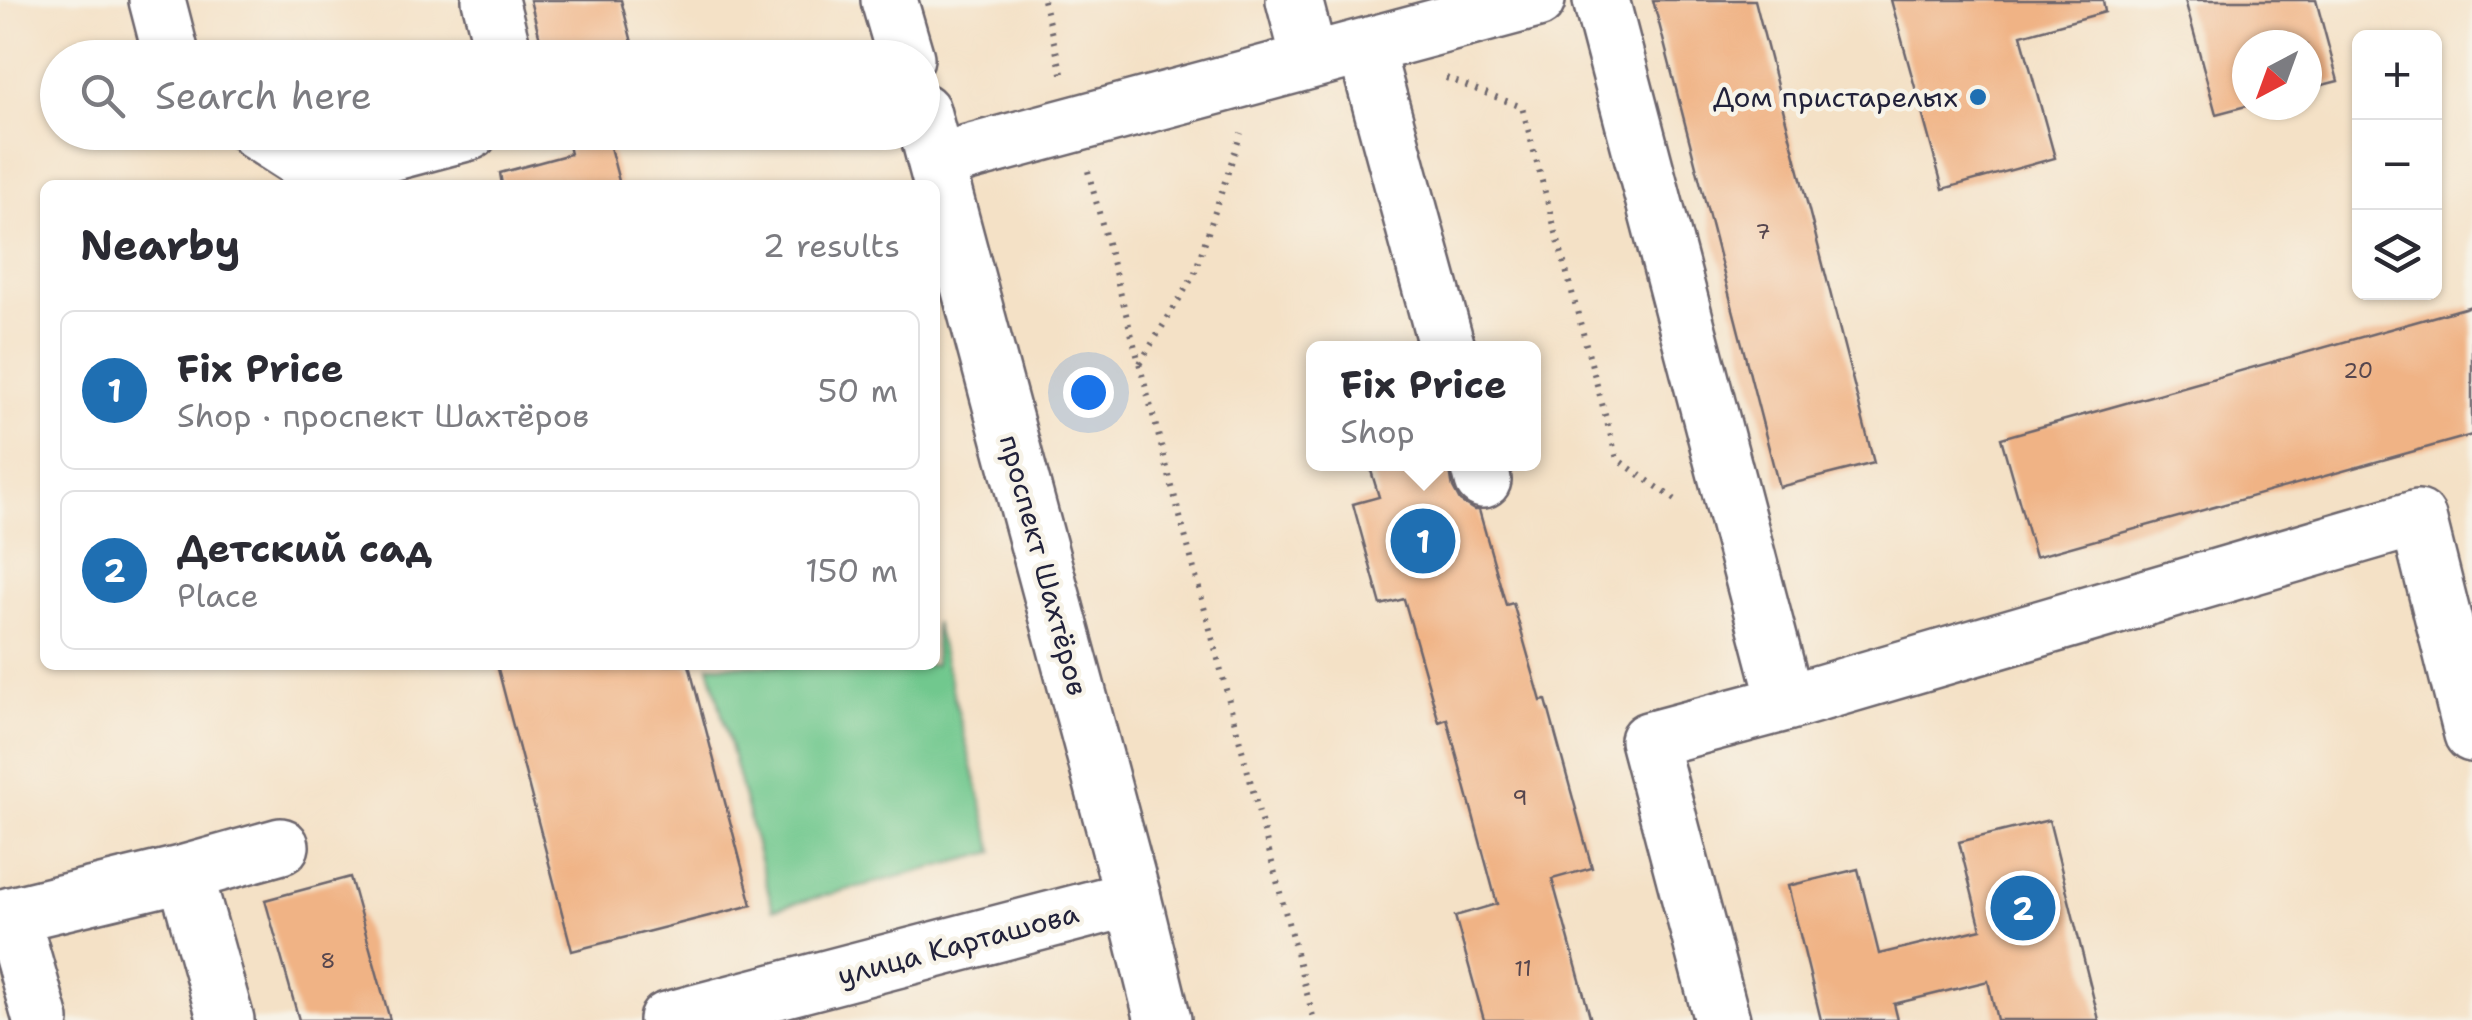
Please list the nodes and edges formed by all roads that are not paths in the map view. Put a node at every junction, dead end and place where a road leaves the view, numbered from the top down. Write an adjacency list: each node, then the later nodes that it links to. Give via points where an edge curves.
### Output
1 (156, 0): 7 (main road)
2 (490, 0): 8 (main road)
3 (889, 0): 9 (main road)
4 (1294, 0): 11 (main road)
5 (1537, 0): 10 (main road)
6 (1601, 0): 21 (main road)
7 (167, 40)
8 (501, 40)
9 (901, 40)
10 (1365, 46): 11 (main road); 20 (main road)
11 (1285, 68): 12 (main road, via 1076,124)
12 (940, 135)
13 (285, 150): 16 (main road, via 324,175)
14 (421, 150): 16 (main road)
15 (932, 150): 17 (main road, проспект Шахтёров)
16 (356, 174)
17 (937, 180)
18 (940, 204): 19 (main road, проспект Шахтёров)
19 (951, 278): 25 (main road, проспект Шахтёров)
20 (1445, 341)
21 (1786, 704): 22 (main road, via 2418,518); 31 (main road, via 1648,740)
22 (2472, 734)
23 (281, 846): 24 (main road)
24 (185, 874): 26 (main road); 28 (main road)
25 (1133, 898): 29 (main road, улица Карташова); 30 (main road, проспект Шахтёров)
26 (5, 916): 27 (main road)
27 (41, 1020)
28 (226, 1020)
29 (668, 1020)
30 (1163, 1020)
31 (1722, 1020)

